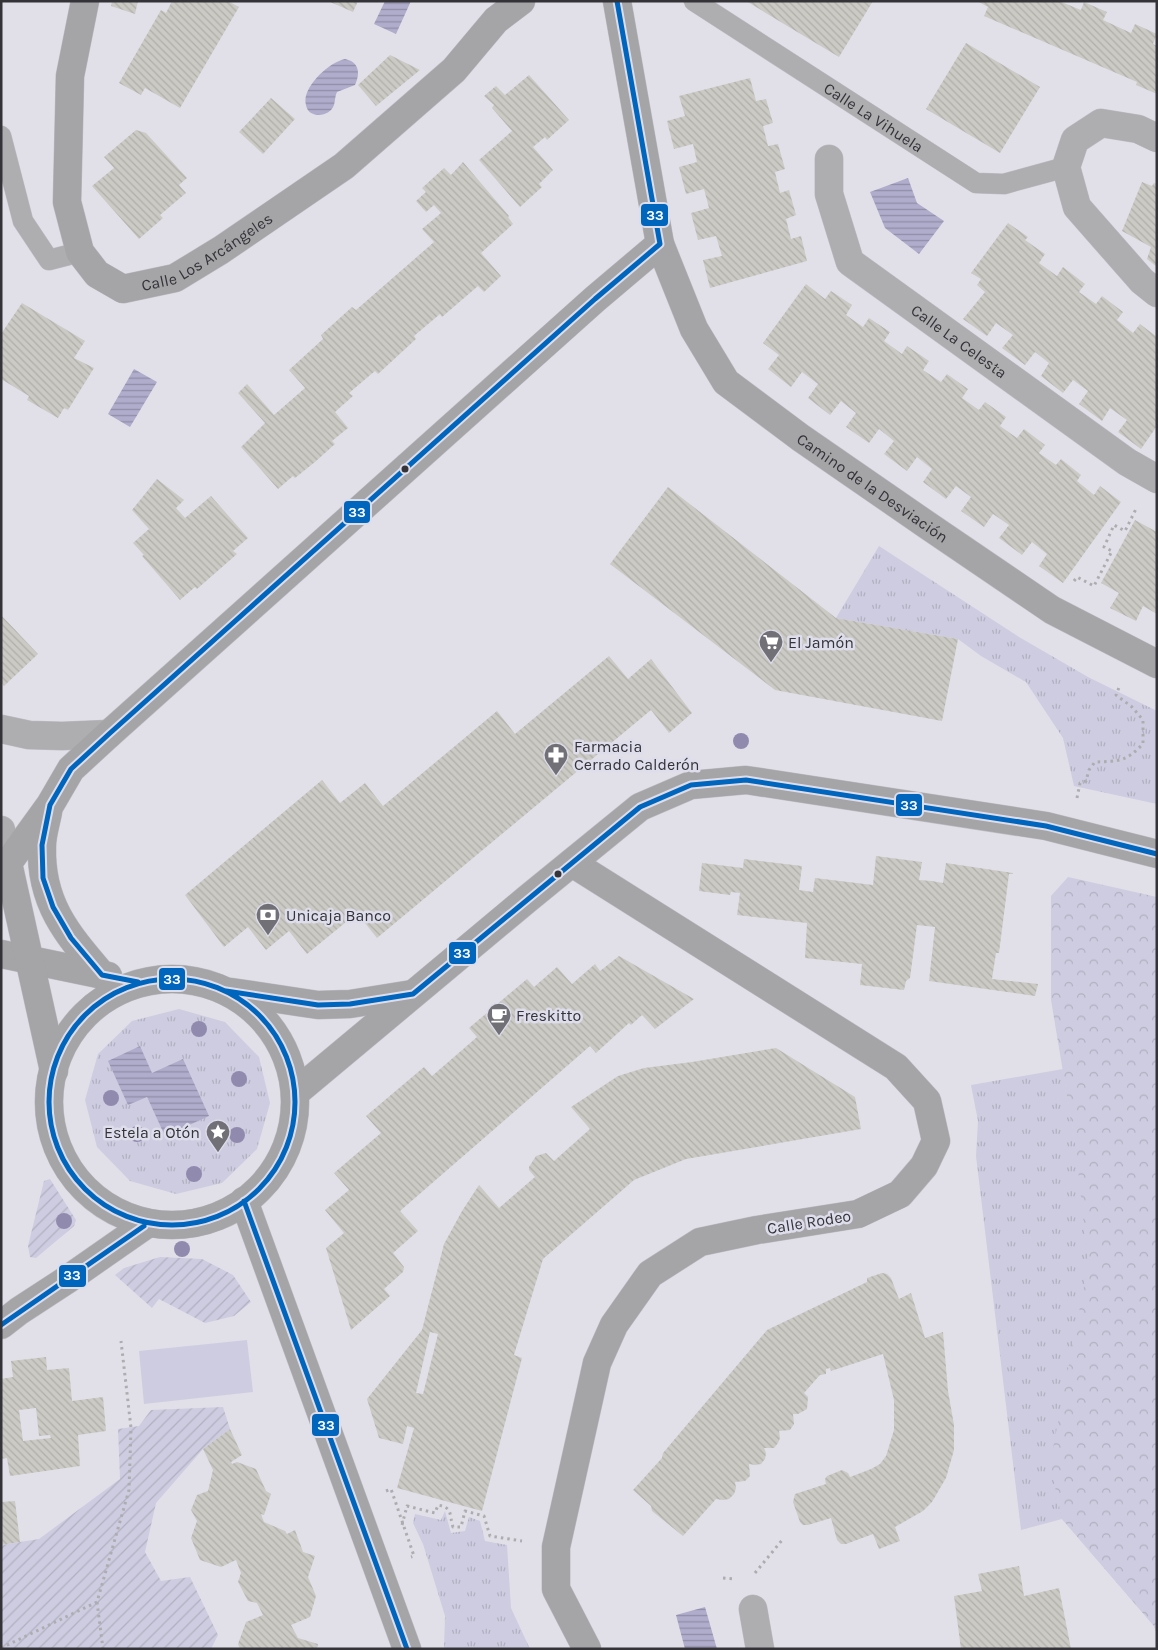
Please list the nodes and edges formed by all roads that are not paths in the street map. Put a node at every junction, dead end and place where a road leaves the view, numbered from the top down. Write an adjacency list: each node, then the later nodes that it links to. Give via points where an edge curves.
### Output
1 (85, 1): 11 (street, Calle Los Arcángeles, via 70,76 67,202)
2 (521, 1): 5 (street, Calle Los Arcángeles)
3 (617, 1): 10 (street, Camino de la Desviación)
4 (694, 1): 9 (lane, Calle La Vihuela, via 976,183 1004,184)
5 (499, 11): 11 (street, Calle Los Arcángeles, via 454,70 344,166 175,278 123,289 97,274)
6 (1, 136): 11 (lane, via 23,221 49,260)
7 (1157, 138): 9 (street, via 1138,129 1101,123 1075,140)
8 (829, 159): 13 (street, Calle La Celesta, via 829,194 850,262 1127,462)
9 (1066, 167): 12 (street, via 1077,207)
10 (660, 244): 14 (street, Camino de la Desviación, via 694,329 726,382 926,525 1058,613); 16 (street)
11 (80, 252)
12 (1157, 294)
13 (1155, 478)
14 (1157, 664)
15 (1, 729): 16 (street, via 29,735)
16 (109, 734): 17 (street, via 71,770)
17 (50, 806): 21 (street); 24 (street, via 42,845 43,878 53,908 71,938)
18 (1, 830): 21 (street)
19 (1157, 854): 20 (street, via 1046,826 746,780 691,785 640,807)
20 (572, 862): 27 (street); 35 (street, Calle Rodeo, via 896,1067 927,1101 936,1141 924,1166 900,1194 858,1214 700,1242 650,1274 614,1325 597,1363 556,1547 556,1589)
21 (8, 863): 23 (street)
22 (1, 954): 23 (street)
23 (30, 960): 24 (street); 28 (street)
24 (102, 975): 25 (street)
25 (138, 982): 26 (street, via 176,978 212,984); 28 (street, via 105,998 76,1023 57,1056)
26 (226, 992): 27 (street, via 318,1005 350,1004); 29 (street, via 245,1002 271,1028 289,1062)
27 (413, 994): 29 (street)
28 (54, 1071): 31 (street, via 49,1095 52,1132 68,1168 94,1197)
29 (295, 1093): 30 (street, via 293,1125 283,1156 266,1182)
30 (244, 1201): 31 (street, via 202,1222); 34 (street)
31 (144, 1226): 32 (street)
32 (1, 1325)
33 (753, 1609): 36 (street)
34 (407, 1649)
35 (587, 1649)
36 (760, 1649)

